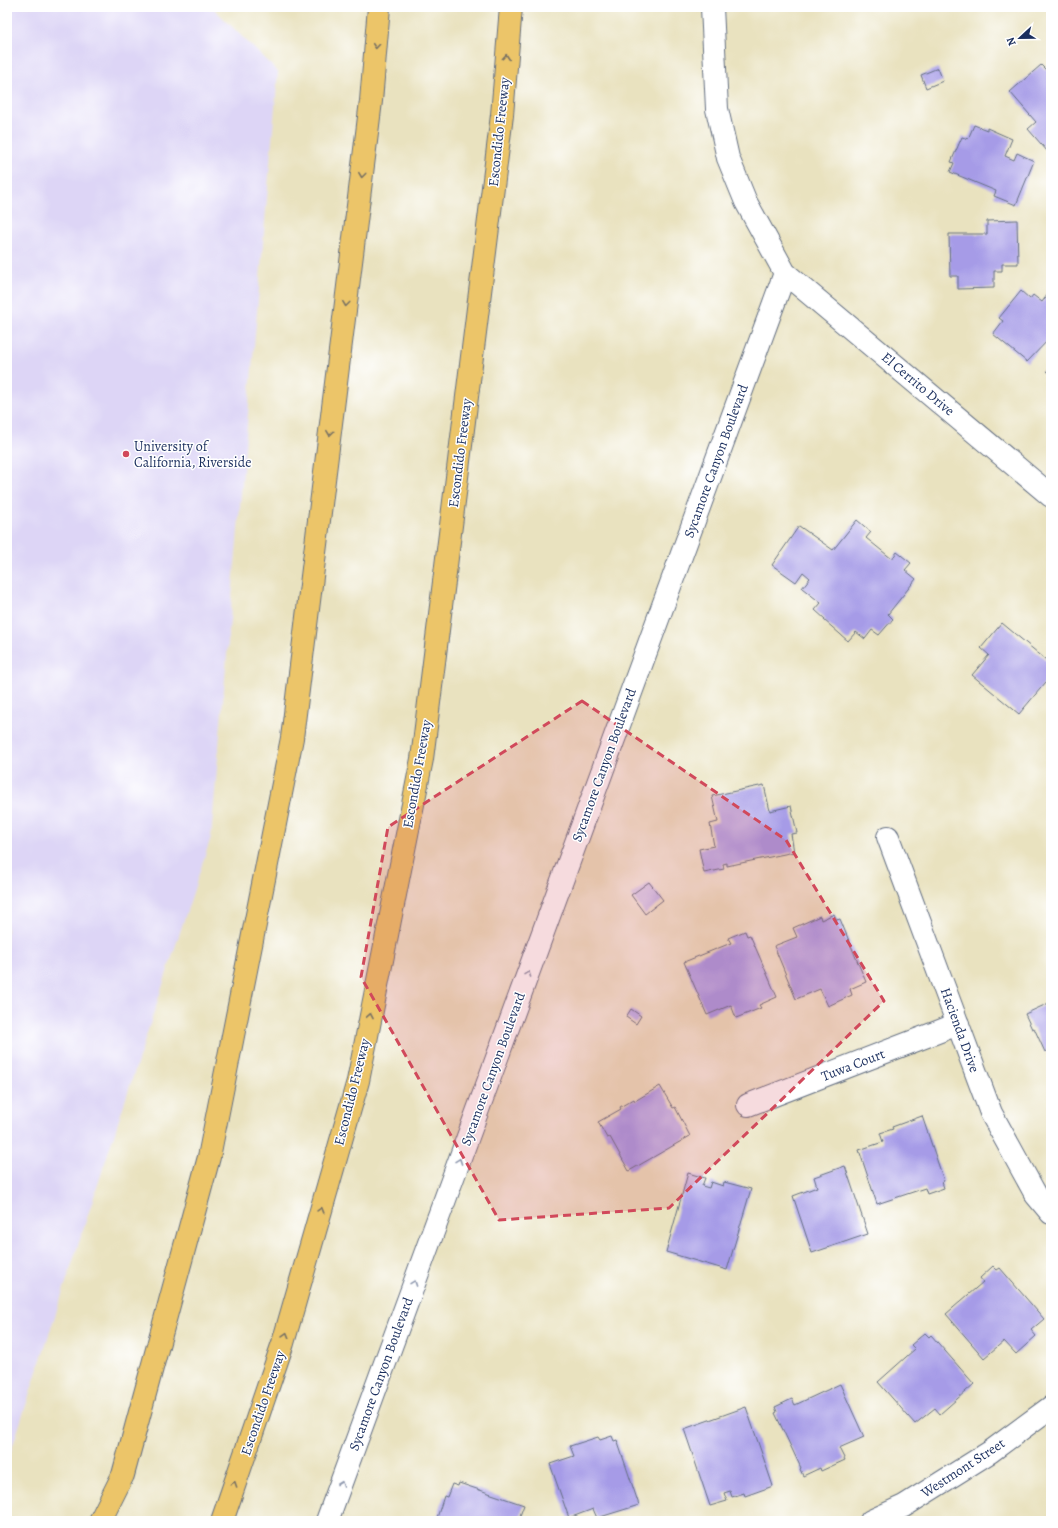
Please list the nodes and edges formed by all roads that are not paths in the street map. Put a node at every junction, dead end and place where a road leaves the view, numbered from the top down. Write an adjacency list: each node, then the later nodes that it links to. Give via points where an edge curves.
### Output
1 (379, 7): 11 (highway, one-way to 11, via 371,101 292,738 209,1157)
2 (511, 7): 14 (highway, Escondido Freeway, one-way to 2, via 283,1343 358,1081 422,759 502,115)
3 (712, 7): 4 (street, via 717,110 728,158 746,202)
4 (785, 273): 5 (street, El Cerrito Drive); 15 (street, Sycamore Canyon Boulevard, one-way to 4)
5 (1051, 496)
6 (888, 837): 7 (street, Hacienda Drive)
7 (958, 1024): 8 (street, Tuwa Court); 9 (street, Hacienda Drive, via 991,1113 1036,1195)
8 (748, 1105)
9 (1051, 1213)
10 (1051, 1407): 16 (street, Westmont Street, via 984,1456 904,1506)
11 (123, 1475): 12 (highway); 13 (highway)
12 (93, 1521)
13 (100, 1521)
14 (222, 1521)
15 (327, 1521)
16 (871, 1521)

